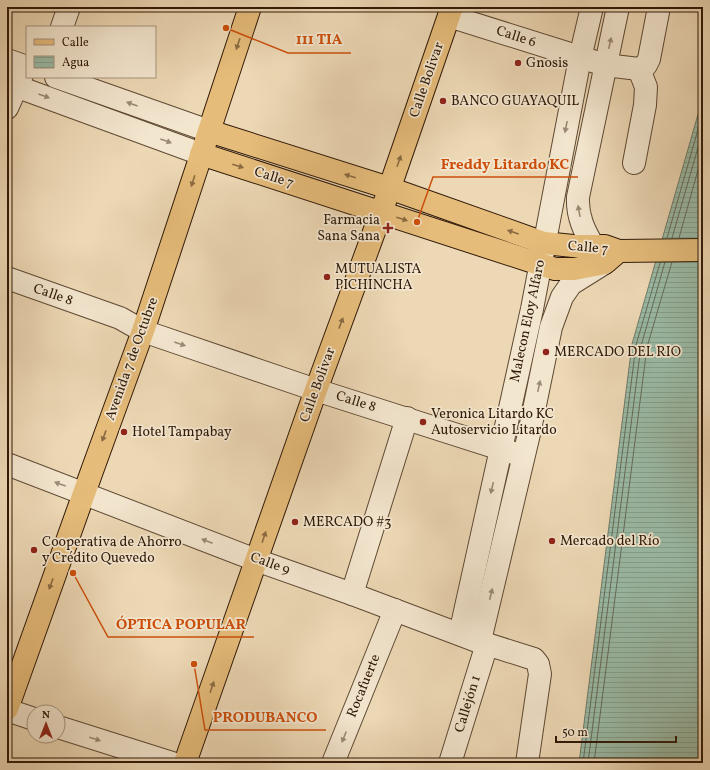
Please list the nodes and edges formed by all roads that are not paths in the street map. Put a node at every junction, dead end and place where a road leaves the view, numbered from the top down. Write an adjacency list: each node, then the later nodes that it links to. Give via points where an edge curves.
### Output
1 (69, 7): 7 (street)
2 (250, 7): 15 (main road, Avenida 7 de Octubre, one-way to 15)
3 (592, 7): 8 (street, Malecon Eloy Alfaro)
4 (618, 7): 10 (street, one-way to 4)
5 (659, 7): 11 (street, via 649,59 646,65)
6 (451, 12): 8 (street, Calle 6); 18 (main road, Calle Bolivar, one-way to 6)
7 (62, 26)
8 (580, 58): 10 (street, Calle 6); 20 (street, Malecon Eloy Alfaro, one-way to 20)
9 (20, 64): 13 (street)
10 (605, 65): 11 (street, Calle 6); 22 (street, one-way to 10, via 587,236 577,207)
11 (639, 69): 17 (street, via 646,87)
12 (59, 78): 15 (street, Calle 7, one-way to 12)
13 (12, 84): 14 (street); 16 (street, Calle 7, one-way to 16)
14 (7, 108)
15 (209, 131): 16 (main road, Avenida 7 de Octubre); 18 (main road, Calle 7, one-way to 15)
16 (201, 154): 19 (main road, Calle 7, one-way to 19); 28 (main road, Avenida 7 de Octubre, one-way to 28)
17 (634, 163)
18 (390, 188): 19 (main road, Calle Bolivar); 20 (main road, Calle 7, one-way to 18)
19 (382, 213): 23 (main road, Calle 7, one-way to 23); 29 (main road, Calle Bolivar, one-way to 19)
20 (544, 243): 22 (main road, Calle 7); 23 (street, Malecon Eloy Alfaro)
21 (703, 250): 22 (main road)
22 (612, 253): 23 (main road, Calle 7, via 574,269 556,269); 27 (street, Malecon Eloy Alfaro, via 571,284)
23 (541, 264): 26 (street, Malecon Eloy Alfaro)
24 (7, 278): 28 (street, Calle 8, via 120,318)
25 (7, 293): 28 (street, Calle 8, via 114,331)
26 (532, 309): 27 (street); 31 (street, Malecon Eloy Alfaro)
27 (556, 312): 32 (street, Malecon Eloy Alfaro, one-way to 27)
28 (143, 331): 29 (street, Calle 8, one-way to 29); 34 (main road, Avenida 7 de Octubre, one-way to 34)
29 (316, 390): 30 (street, Calle 8); 35 (main road, Calle Bolivar, one-way to 29)
30 (407, 418): 31 (street, Calle 8); 36 (street)
31 (501, 450): 32 (street, Calle 8); 38 (street, Malecon Eloy Alfaro, one-way to 38)
32 (523, 456): 38 (street, Malecon Eloy Alfaro, one-way to 32, via 482,632)
33 (7, 464): 34 (street, Calle 9, one-way to 33)
34 (84, 493): 35 (street, Calle 9, one-way to 34); 39 (main road, Avenida 7 de Octubre, one-way to 39)
35 (256, 560): 36 (street, Calle 9); 43 (main road, Calle Bolivar, one-way to 35)
36 (352, 594): 37 (street, Calle 9)
37 (394, 610): 38 (street, Calle 9); 44 (street, Rocafuerte, one-way to 44)
38 (475, 640): 45 (street, Callejón 1); 46 (street, Calle 9, via 534,659 538,664 540,674)
39 (7, 710): 40 (street)
40 (26, 716)
41 (66, 730): 42 (street, one-way to 42)
42 (172, 763)
43 (185, 763)
44 (333, 763)
45 (450, 763)
46 (527, 763)

